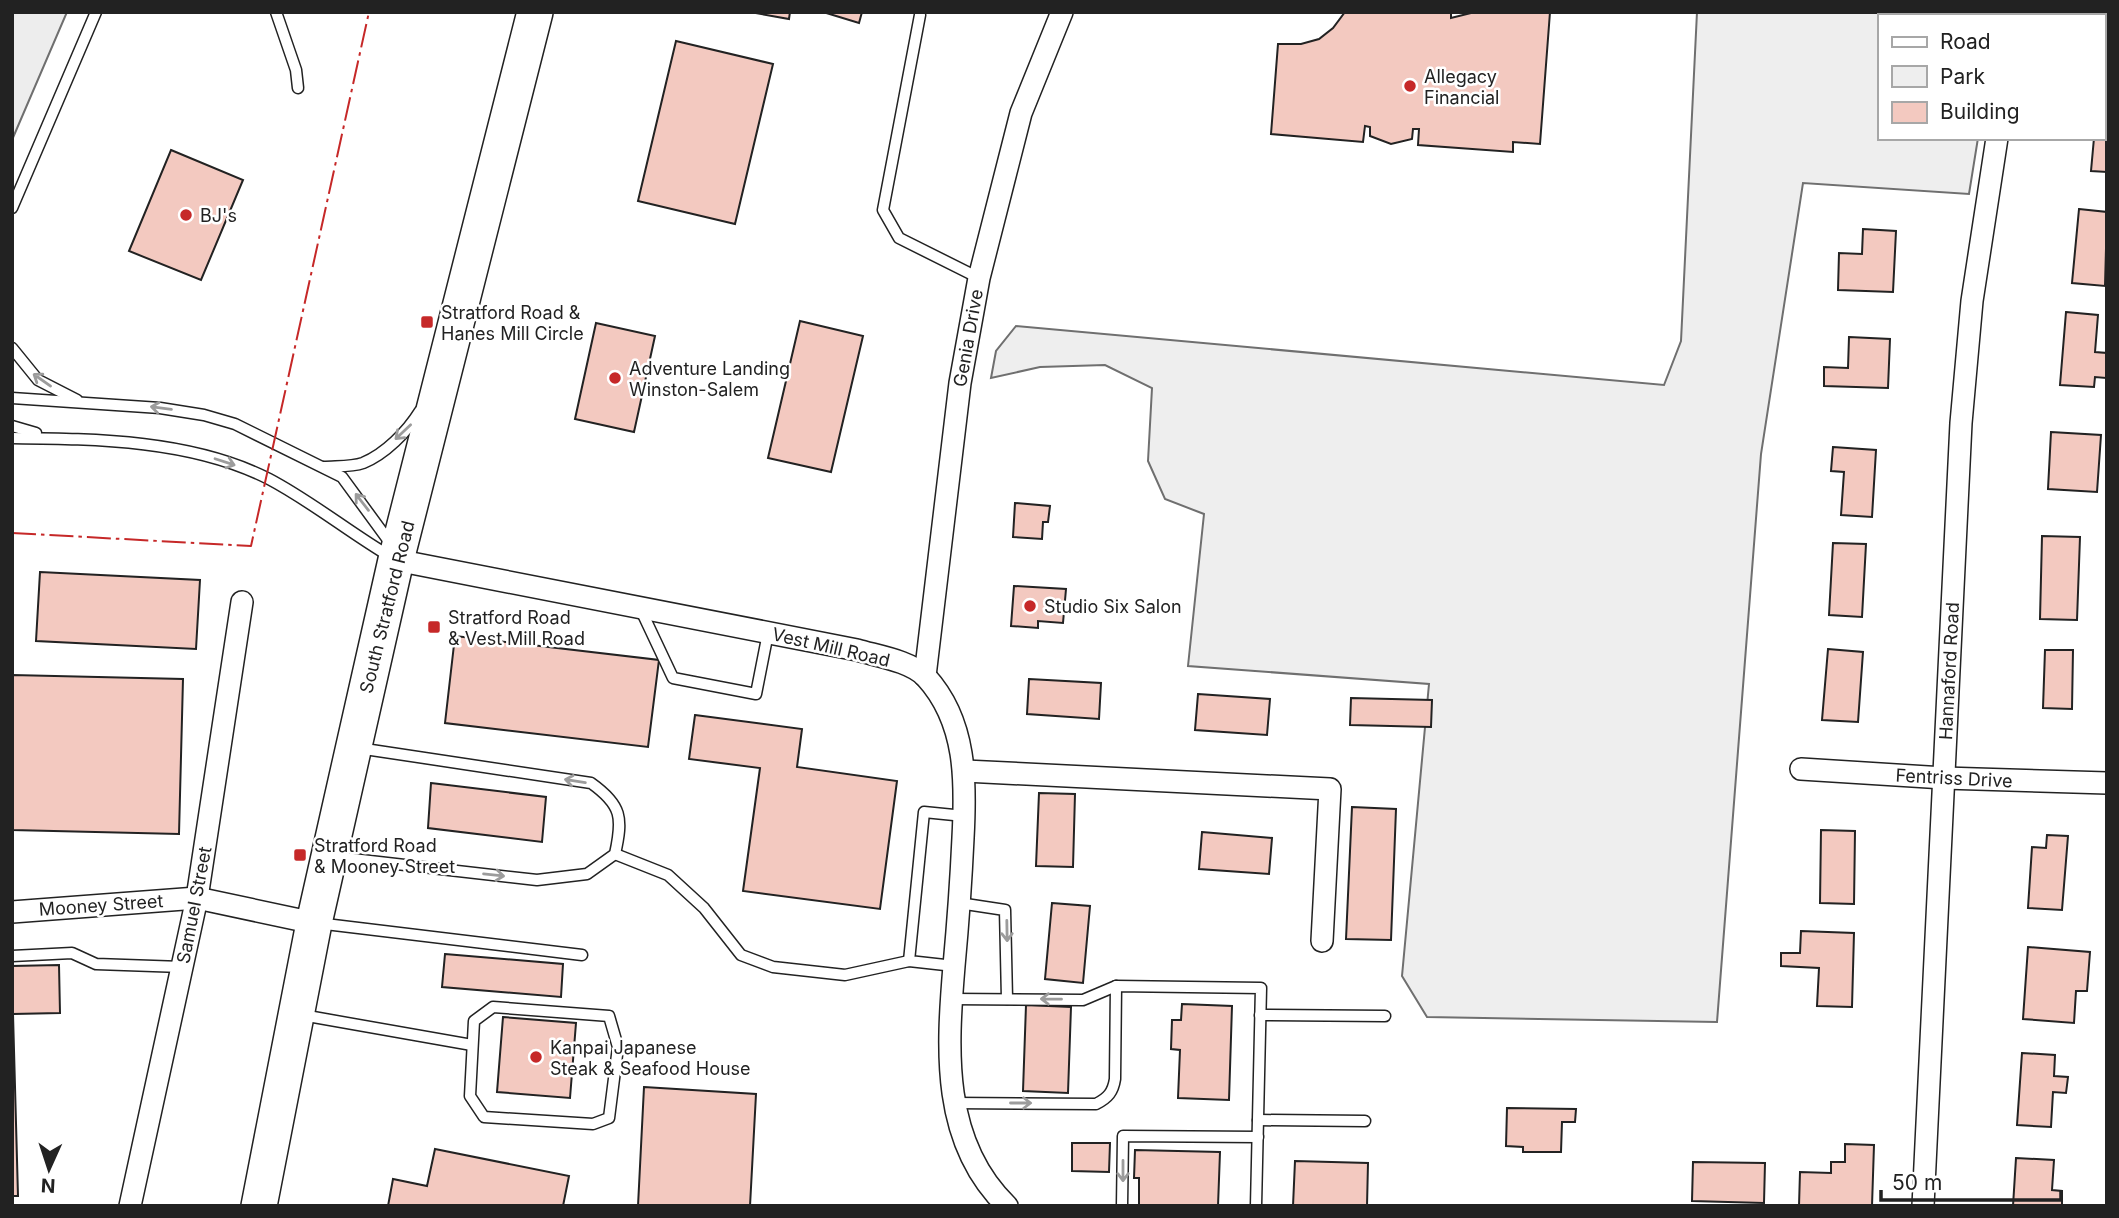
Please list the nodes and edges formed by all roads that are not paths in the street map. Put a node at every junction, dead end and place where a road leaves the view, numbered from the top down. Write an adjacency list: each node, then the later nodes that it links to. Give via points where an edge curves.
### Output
1 (96, 12): 8 (lane)
2 (276, 12): 6 (lane)
3 (536, 12): 11 (main road, South Stratford Road)
4 (1062, 12): 9 (street, Genia Drive, via 1021,113)
5 (920, 15): 9 (lane, via 883,210 899,238)
6 (298, 88)
7 (1997, 140): 26 (street, Hannaford Road, via 1965,370)
8 (12, 208)
9 (979, 278): 22 (street, Genia Drive, via 960,383)
10 (12, 348): 13 (lane, one-way to 10, via 38,380)
11 (441, 376): 17 (lane, one-way to 17, via 412,424 384,451 361,464); 18 (main road, South Stratford Road)
12 (12, 398): 13 (lane)
13 (80, 401): 17 (lane, one-way to 13, via 267,437 204,415)
14 (12, 426): 16 (lane)
15 (12, 438): 16 (lane)
16 (68, 439): 18 (lane, one-way to 18, via 201,454 236,465 270,480)
17 (323, 467): 18 (lane, one-way to 17, via 388,537 342,477)
18 (396, 560): 20 (street, Vest Mill Road); 23 (main road, South Stratford Road)
19 (242, 602): 31 (street, Samuel Street)
20 (640, 608): 21 (street, Vest Mill Road); 21 (lane, via 673,678 756,694)
21 (768, 632): 22 (street, Vest Mill Road, via 857,650)
22 (925, 676): 25 (street, via 954,727)
23 (354, 747): 29 (lane, one-way to 23, via 622,824 611,797 591,783); 30 (main road, South Stratford Road)
24 (1801, 769): 26 (street, Fentriss Drive)
25 (965, 771): 28 (street); 35 (street, via 1330,789)
26 (1944, 778): 27 (street, Fentriss Drive); 57 (street, Hannaford Road)
27 (2107, 783)
28 (964, 816): 32 (street); 38 (lane, via 924,812)
29 (615, 854): 30 (lane, one-way to 29, via 537,880 587,874); 38 (lane, via 668,875 704,908 741,955 773,967 845,975)
30 (329, 856): 34 (main road, South Stratford Road)
31 (197, 898): 33 (street, Mooney Street); 34 (street, Mooney Street); 40 (street, Samuel Street)
32 (959, 903): 39 (street); 43 (lane, one-way to 43, via 1005,910)
33 (12, 912)
34 (314, 923): 36 (lane); 44 (main road, South Stratford Road)
35 (1322, 941)
36 (582, 955)
37 (12, 956): 40 (lane, via 72,953 96,964)
38 (909, 961): 39 (lane)
39 (954, 965): 42 (street)
40 (182, 967): 52 (street, Samuel Street)
41 (1116, 986): 43 (lane, one-way to 43, via 1083,1000); 45 (lane, via 1261,988); 48 (lane, one-way to 41, via 1096,1104 1105,1099 1115,1079)
42 (951, 999): 43 (lane); 48 (street)
43 (1007, 999)
44 (296, 1014): 47 (lane); 53 (main road, South Stratford Road)
45 (1260, 1015): 46 (lane); 49 (lane)
46 (1385, 1016)
47 (472, 1045): 47 (lane, via 470,1096 484,1117 593,1124 610,1118 618,1047 609,1016 493,1007 474,1021)
48 (953, 1103): 54 (street, via 970,1154)
49 (1258, 1120): 50 (lane); 51 (lane)
50 (1365, 1121)
51 (1258, 1137): 55 (lane, one-way to 55, via 1123,1136); 56 (lane)
52 (130, 1206)
53 (259, 1206)
54 (1007, 1206)
55 (1122, 1206)
56 (1256, 1206)
57 (1923, 1206)

